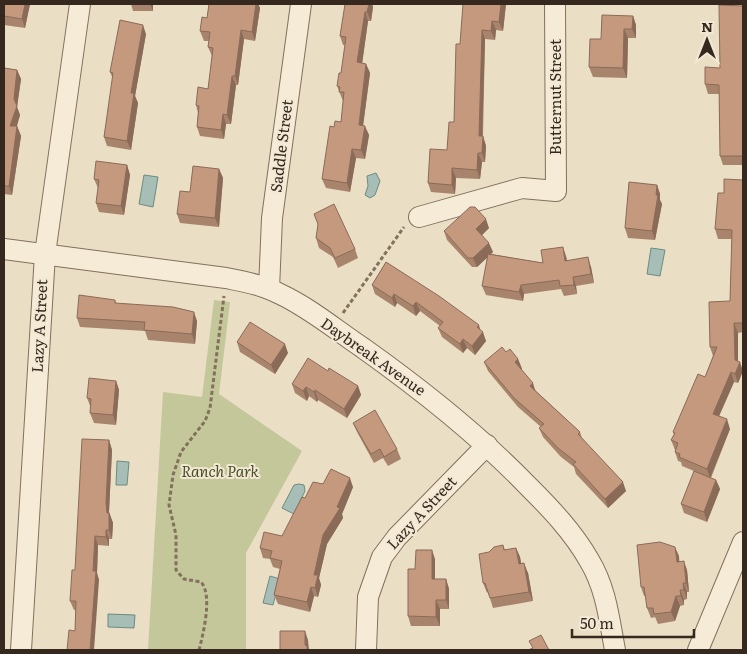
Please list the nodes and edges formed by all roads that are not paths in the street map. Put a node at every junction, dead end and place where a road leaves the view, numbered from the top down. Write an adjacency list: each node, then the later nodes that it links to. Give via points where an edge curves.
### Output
1 (80, 4): 6 (street, Lazy A Street)
2 (300, 4): 7 (street, Saddle Street, via 272,218)
3 (555, 4): 4 (street, Butternut Street, via 556,191 522,188)
4 (419, 217)
5 (4, 249): 6 (street, Daybreak Avenue)
6 (45, 254): 7 (street, Daybreak Avenue, via 226,278); 10 (street, Lazy A Street)
7 (269, 289): 8 (street, Daybreak Avenue, via 333,327 422,391)
8 (487, 445): 11 (street, Lazy A Street, via 397,537 382,557 368,597); 12 (street, Daybreak Avenue, via 561,521 582,548 604,594)
9 (743, 542): 13 (street)
10 (21, 650)
11 (366, 650)
12 (615, 650)
13 (698, 650)

